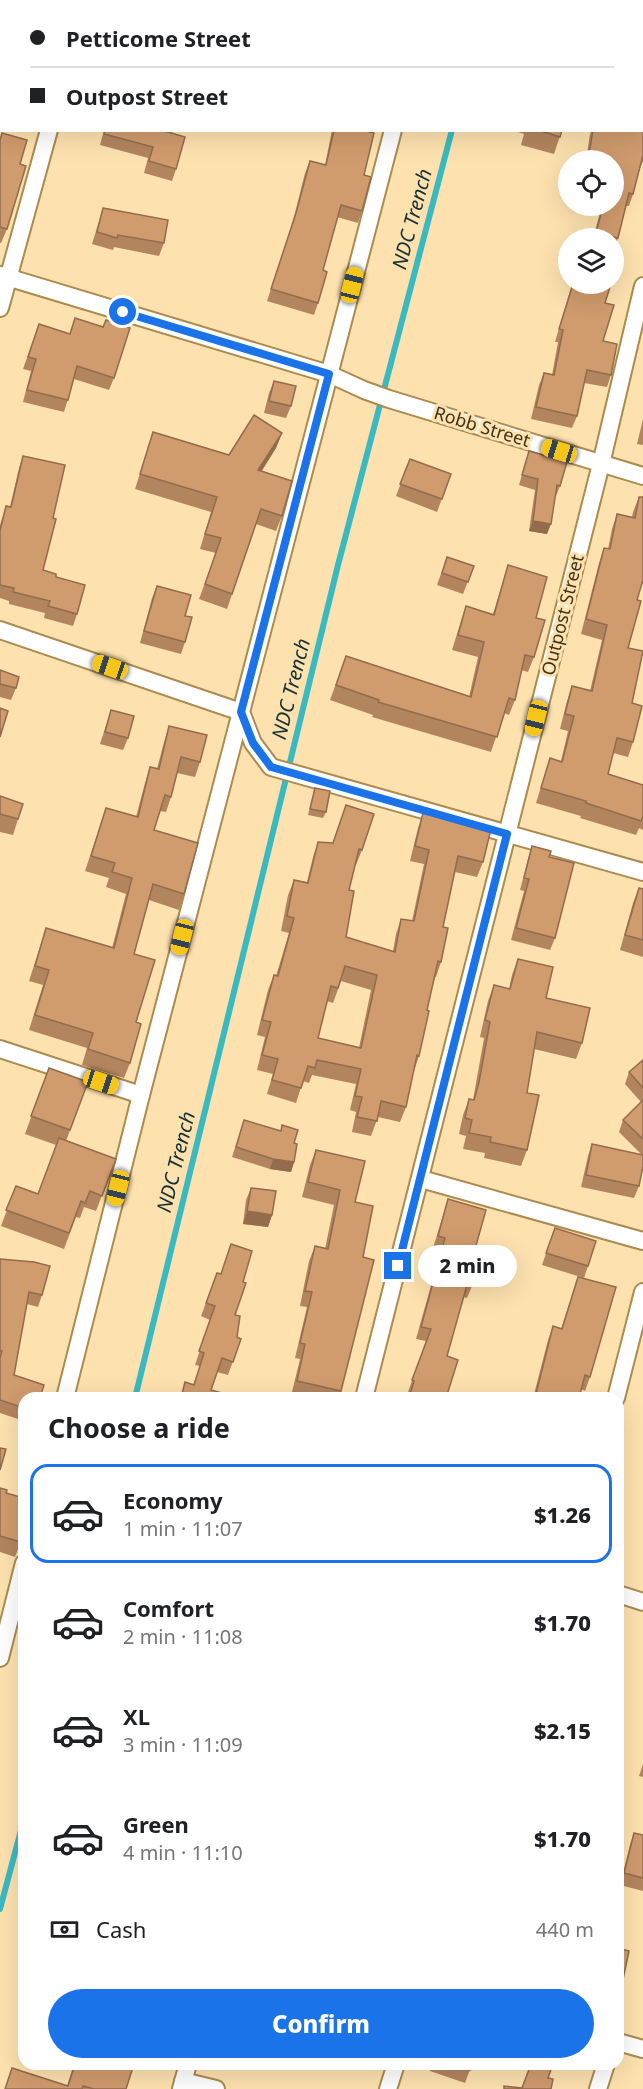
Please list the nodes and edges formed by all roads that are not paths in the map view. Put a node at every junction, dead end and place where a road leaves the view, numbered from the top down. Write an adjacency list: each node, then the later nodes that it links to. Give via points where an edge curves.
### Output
1 (48, 132): 3 (street)
2 (392, 132): 6 (street)
3 (4, 276): 5 (street); 6 (street, Robb Street)
4 (643, 286): 7 (street, Outpost Street)
5 (0, 308)
6 (329, 374): 7 (street, Robb Street, via 389,399); 10 (street)
7 (601, 464): 8 (street, Robb Street); 11 (street, Outpost Street)
8 (643, 477)
9 (0, 630): 10 (street)
10 (241, 712): 11 (street, via 253,743 271,767); 14 (street)
11 (507, 834): 12 (street); 15 (street, Outpost Street)
12 (643, 872)
13 (0, 1049): 14 (street)
14 (141, 1095): 18 (street)
15 (421, 1179): 16 (street); 19 (street, Outpost Street)
16 (643, 1241)
17 (643, 1292): 20 (street)
18 (67, 1392)
19 (366, 1392)
20 (618, 1392)
21 (18, 1583): 24 (street)
22 (624, 1596): 23 (street)
23 (643, 1602)
24 (3, 1634): 25 (street)
25 (0, 1658)
26 (624, 2044): 27 (street)
27 (643, 2049)
28 (186, 2070): 31 (street)
29 (394, 2070): 33 (street)
30 (604, 2070): 34 (street)
31 (182, 2085): 32 (street)
32 (216, 2089)
33 (388, 2089)
34 (598, 2089)

